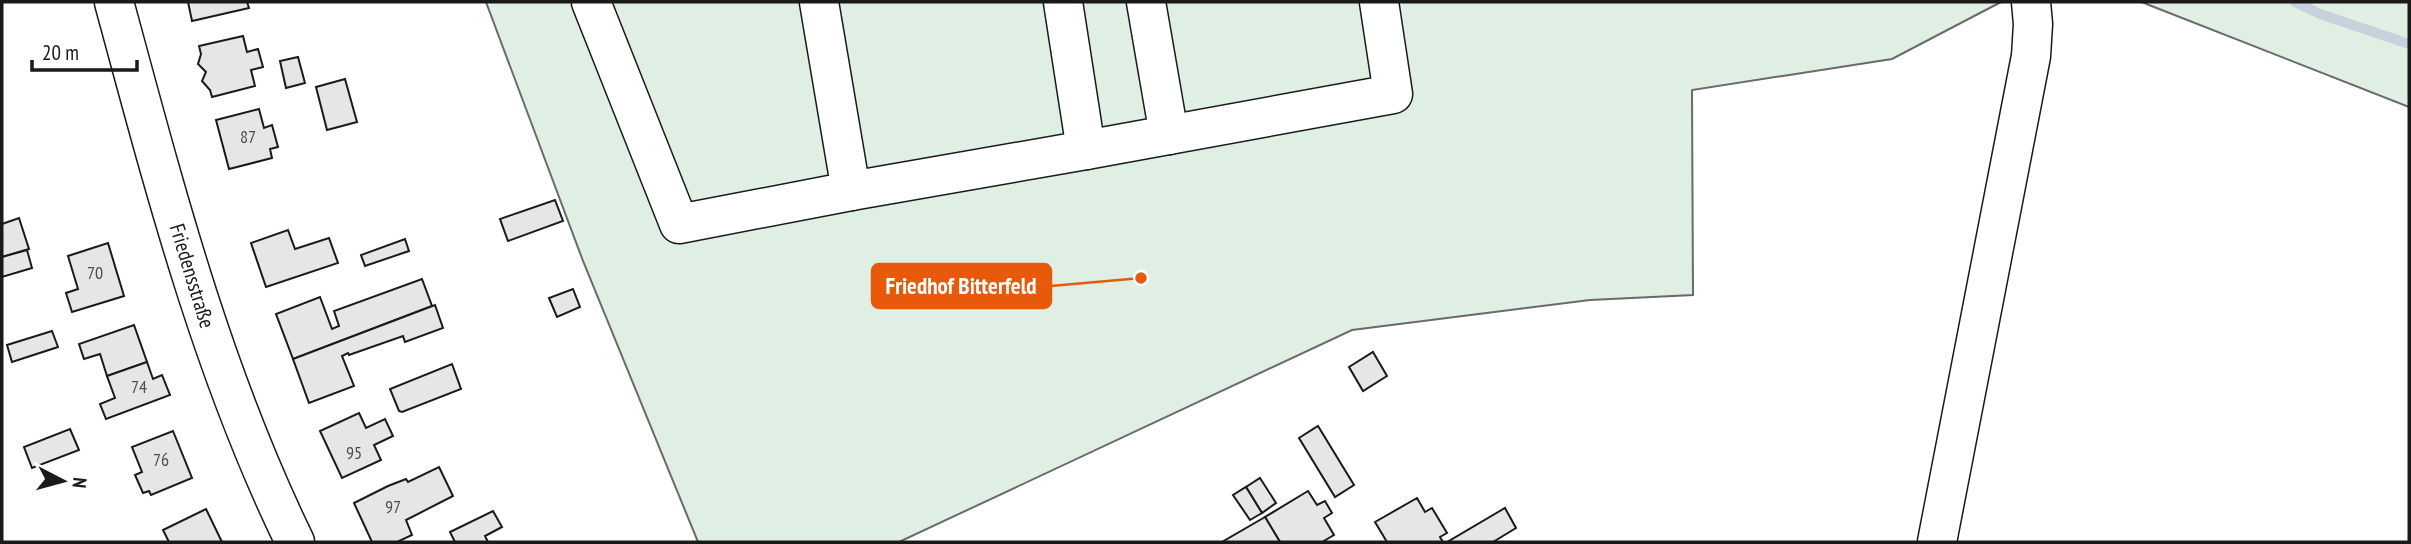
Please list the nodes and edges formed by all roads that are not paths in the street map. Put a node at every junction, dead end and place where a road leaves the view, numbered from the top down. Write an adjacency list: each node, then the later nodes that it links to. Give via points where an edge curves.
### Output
1 (114, 2): 11 (street, Friedensstraße, via 198,302 232,397)
2 (591, 2): 10 (street, via 679,224)
3 (819, 2): 10 (street)
4 (1063, 2): 9 (street)
5 (1146, 2): 8 (street)
6 (1379, 2): 8 (street, via 1393,94)
7 (2031, 2): 12 (street, via 2031,57)
8 (1169, 135): 9 (street)
9 (1086, 150): 10 (street)
10 (851, 191)
11 (295, 542)
12 (1937, 542)

